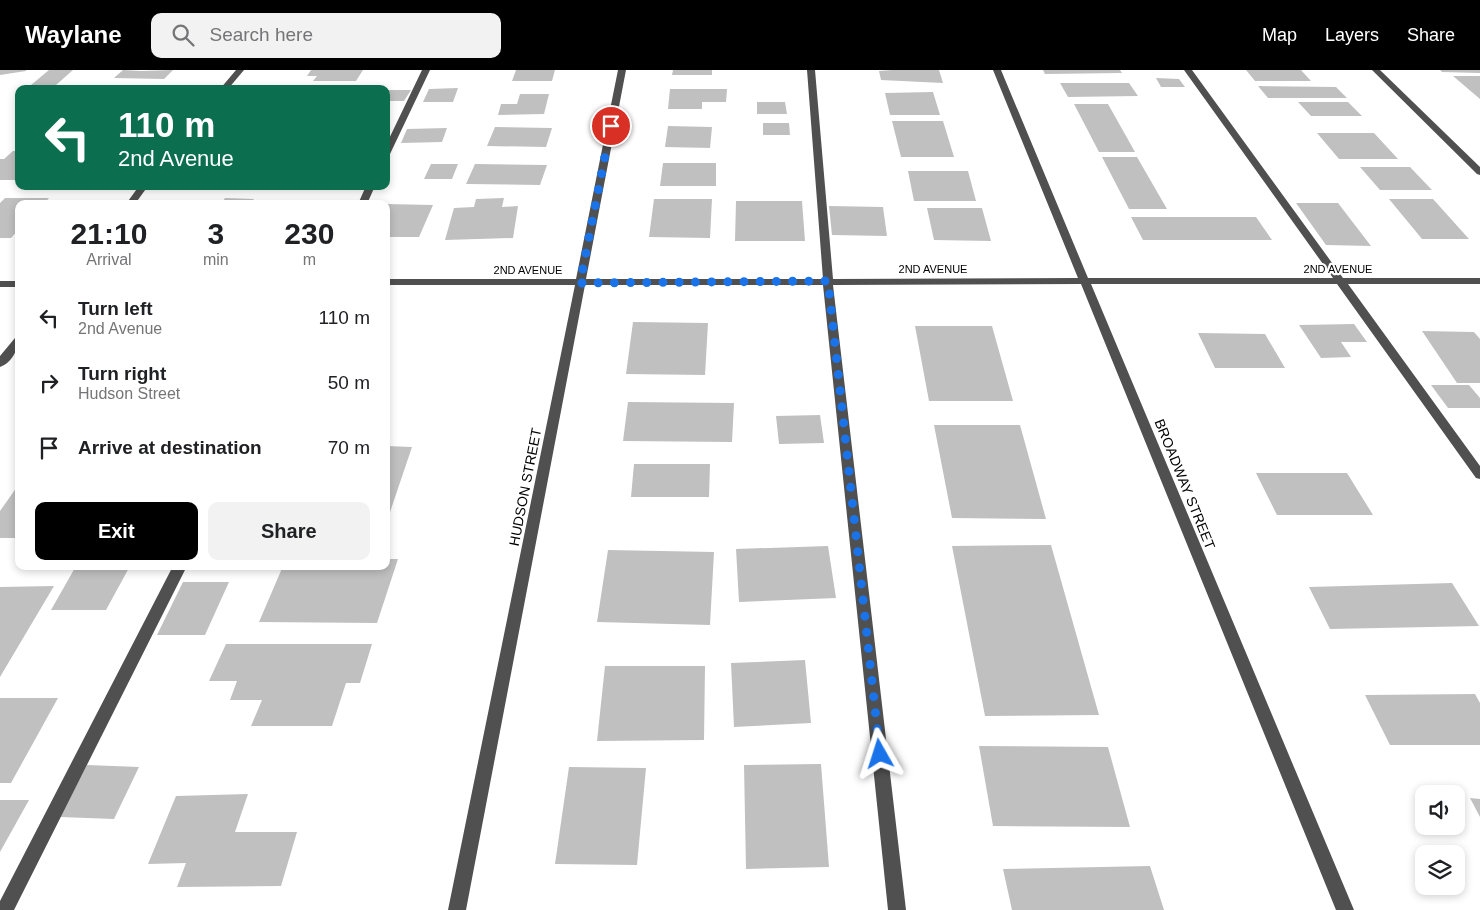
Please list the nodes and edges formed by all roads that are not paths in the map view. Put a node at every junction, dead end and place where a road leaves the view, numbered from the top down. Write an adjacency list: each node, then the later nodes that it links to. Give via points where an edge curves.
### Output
1 (240, 70): 8 (street)
2 (426, 70): 9 (street)
3 (622, 70): 18 (street, HUDSON STREET)
4 (811, 70): 13 (street)
5 (997, 70): 14 (street, BROADWAY STREET)
6 (1188, 70): 15 (street)
7 (1376, 70): 10 (street)
8 (227, 85)
9 (390, 146)
10 (1480, 172)
11 (141, 190): 12 (street)
12 (133, 200)
13 (828, 281): 14 (street, 2ND AVENUE); 18 (street, 2ND AVENUE); 27 (street)
14 (1084, 281): 15 (street, 2ND AVENUE); 28 (street, BROADWAY STREET)
15 (1339, 281): 16 (street, 2ND AVENUE); 23 (street)
16 (1480, 281)
17 (390, 282): 18 (street, 2ND AVENUE)
18 (580, 283): 26 (street, HUDSON STREET)
19 (0, 284): 20 (street)
20 (15, 284)
21 (15, 345): 22 (street)
22 (0, 363)
23 (1480, 475)
24 (178, 570): 25 (street)
25 (5, 910)
26 (457, 910)
27 (897, 910)
28 (1345, 910)

